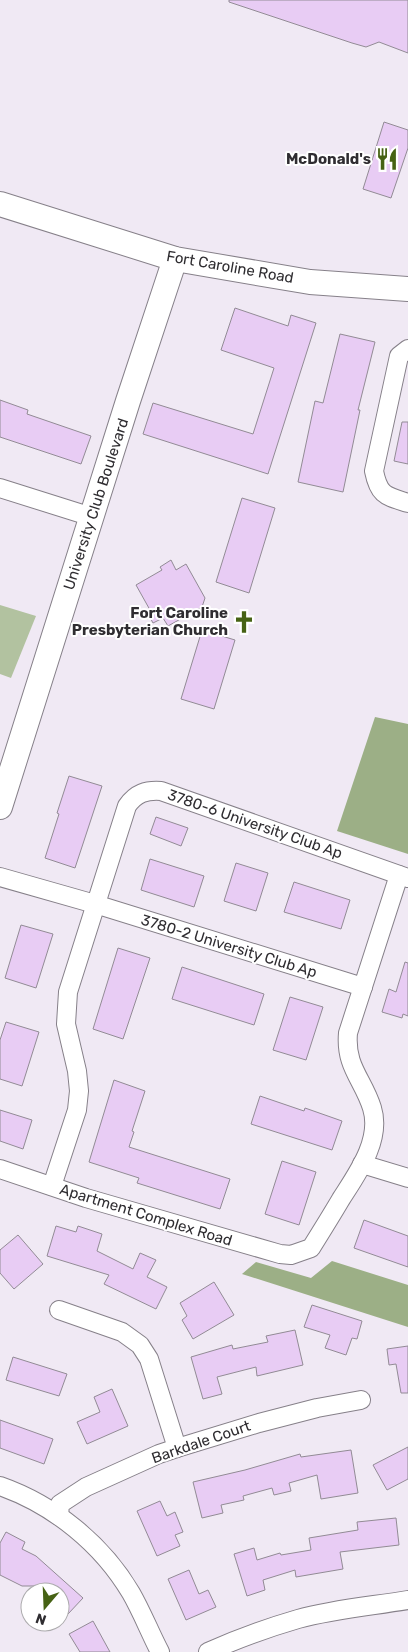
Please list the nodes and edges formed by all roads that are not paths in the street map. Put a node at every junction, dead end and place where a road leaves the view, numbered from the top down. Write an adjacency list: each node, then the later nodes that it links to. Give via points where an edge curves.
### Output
1 (0, 204): 2 (street, Fort Caroline Road)
2 (175, 259): 3 (street, Fort Caroline Road, via 310,282); 7 (street, University Club Boulevard)
3 (408, 289)
4 (408, 349): 6 (street, via 399,356 374,471 377,486 386,496)
5 (0, 488): 7 (street)
6 (408, 503)
7 (92, 517): 8 (street, University Club Boulevard)
8 (0, 807)
9 (0, 877): 11 (street, 3780-2 University Club Ap)
10 (404, 877): 11 (street, 3780-6 University Club Ap, via 161,791 152,791 132,798 127,806); 12 (street, Apartment Complex Road)
11 (96, 904): 12 (street, 3780-2 University Club Ap); 16 (street, Apartment Complex Road, via 68,992 66,1024 79,1091 77,1110)
12 (363, 987): 13 (street, Apartment Complex Road, via 347,1046 350,1063 374,1118)
13 (362, 1164): 15 (street); 16 (street, Apartment Complex Road, via 311,1248 291,1255)
14 (0, 1169): 16 (street)
15 (408, 1178)
16 (52, 1186)
17 (59, 1310): 19 (street, via 122,1332 140,1345 148,1359)
18 (362, 1400): 19 (street, Barkdale Court, via 259,1423)
19 (177, 1448): 21 (street, Barkdale Court, via 76,1493 60,1504)
20 (0, 1486): 21 (street)
21 (59, 1516): 23 (street, via 91,1542 116,1570 132,1594)
22 (408, 1600): 24 (street, via 299,1619)
23 (160, 1652)
24 (208, 1652)

